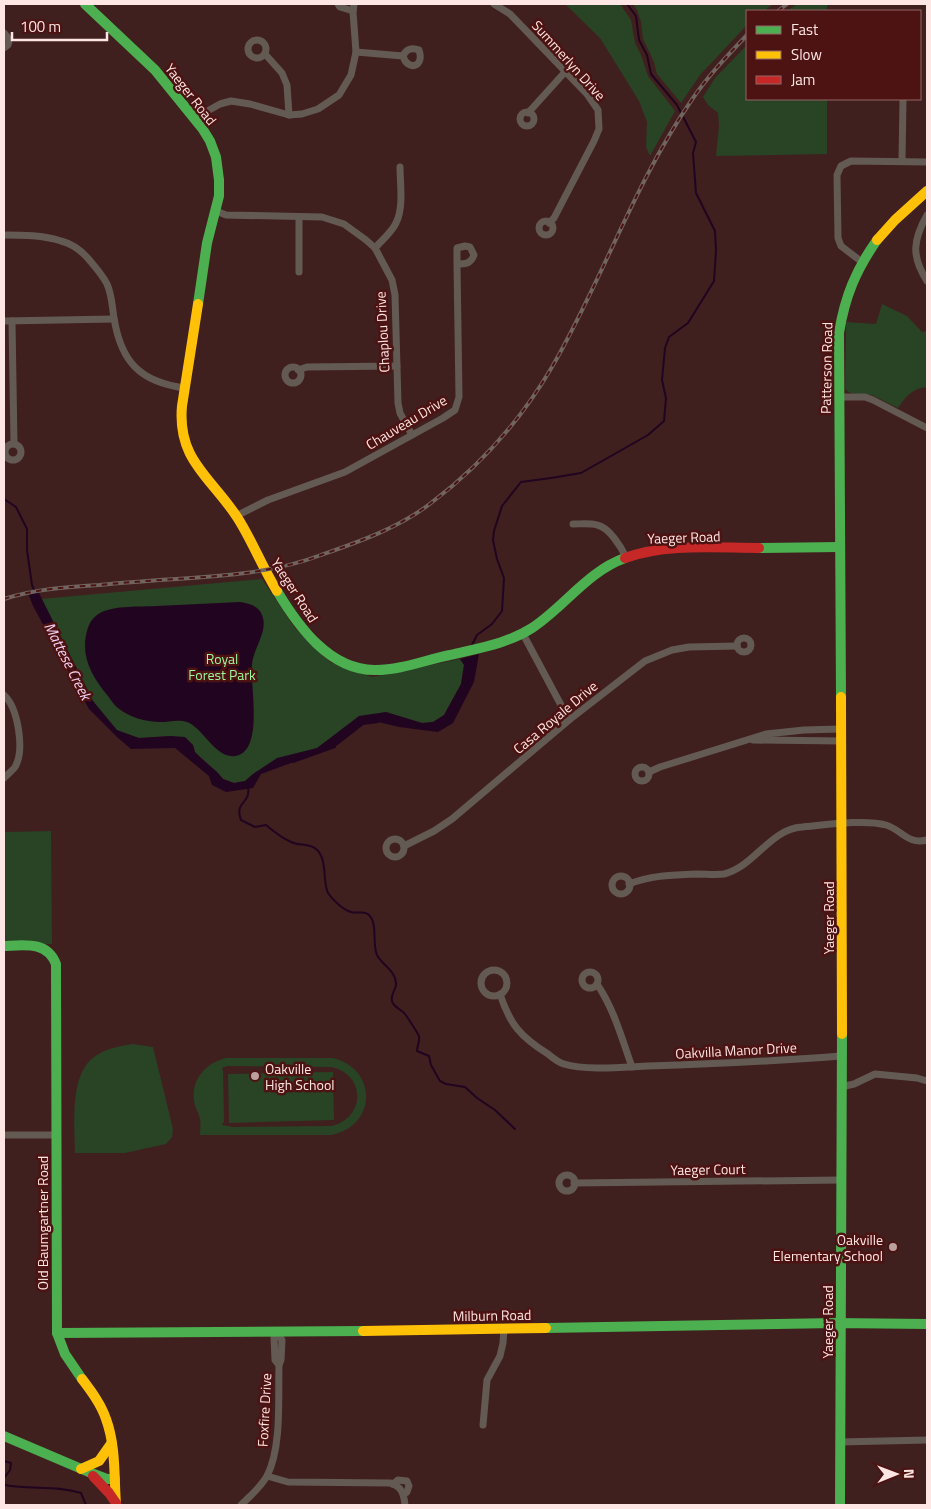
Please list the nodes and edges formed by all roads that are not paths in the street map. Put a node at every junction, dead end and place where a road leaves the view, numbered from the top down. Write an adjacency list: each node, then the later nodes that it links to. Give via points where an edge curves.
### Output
1 (85, 4): 14 (street, Yaeger Road, via 155,70)
2 (338, 4): 4 (street, via 340,7)
3 (494, 4): 10 (street, Summerlyn Drive, via 510,14)
4 (354, 7): 7 (street)
5 (4, 34): 6 (street, via 9,41)
6 (4, 48)
7 (356, 52): 9 (street); 13 (street, via 351,75 339,95 318,109)
8 (265, 54): 13 (street, via 282,73)
9 (403, 56)
10 (565, 72): 12 (street); 22 (street, Summerlyn Drive, via 598,110 599,129)
11 (903, 100): 15 (street)
12 (528, 113)
13 (288, 115): 14 (street, via 250,104 227,102)
14 (195, 118): 19 (street, Yaeger Road, via 216,157 219,196)
15 (902, 160): 16 (street); 25 (street, via 851,161 841,166 837,175 838,238 841,246)
16 (927, 162)
17 (400, 167): 24 (street, via 397,222)
18 (927, 191): 25 (street, Patterson Road, via 896,219)
19 (216, 211): 21 (street, Chaplou Drive, via 226,215); 34 (street, Yaeger Road, via 207,243)
20 (927, 215): 28 (street, via 915,246 915,256)
21 (299, 217): 24 (street, Chaplou Drive, via 322,217 344,224); 27 (street)
22 (549, 223)
23 (4, 235): 29 (street, via 50,238 81,252 106,283)
24 (375, 248): 32 (street, Chaplou Drive, via 392,280 395,295)
25 (862, 262): 35 (street, Patterson Road, via 848,290 840,321)
26 (457, 264): 37 (street, Chauveau Drive, via 459,397 455,410)
27 (299, 272)
28 (927, 281)
29 (114, 319): 31 (street); 34 (street, via 119,342 131,365 156,382)
30 (4, 321): 31 (street)
31 (12, 321): 38 (street)
32 (396, 366): 33 (street, via 307,367); 37 (street, Chaplou Drive, via 398,408)
33 (298, 370)
34 (185, 388): 39 (street, Yaeger Road, via 182,425 187,450)
35 (839, 396): 36 (street, via 865,397); 41 (street, Patterson Road)
36 (927, 428)
37 (412, 435): 39 (street, Chauveau Drive, via 345,472 268,500)
38 (14, 444)
39 (236, 516): 43 (street, Yaeger Road, via 280,597 318,646 343,663 381,670)
40 (573, 524): 42 (street, via 604,528)
41 (839, 547): 42 (street, Yaeger Road, via 660,550); 47 (street, Yaeger Road)
42 (626, 557): 43 (street, Yaeger Road, via 594,576)
43 (523, 634): 46 (street)
44 (736, 646): 46 (street, Casa Royale Drive, via 688,647 646,661)
45 (4, 695): 51 (street, via 14,710 20,738 16,766)
46 (569, 720): 54 (street, Casa Royale Drive, via 452,819)
47 (840, 730): 48 (street, via 779,732); 49 (street, Yaeger Road)
48 (748, 740): 49 (street); 50 (street)
49 (840, 740): 52 (street, Yaeger Road)
50 (649, 772)
51 (4, 778)
52 (841, 824): 53 (street, via 888,825 905,837 920,842); 55 (street, via 784,831 743,864 724,874 661,876); 59 (street, Yaeger Road)
53 (927, 840)
54 (404, 846)
55 (629, 884)
56 (4, 946): 64 (street, Old Baumgartner Road, via 45,948 55,960)
57 (597, 984): 60 (street, via 613,1014)
58 (500, 994): 60 (street, Oakvilla Manor Drive, via 512,1024 536,1047 562,1064)
59 (841, 1056): 60 (street, Oakvilla Manor Drive); 62 (street, Yaeger Road)
60 (632, 1067)
61 (927, 1081): 62 (street, via 875,1074)
62 (841, 1087): 65 (street, Yaeger Road)
63 (4, 1135): 64 (street)
64 (56, 1135): 70 (street, Old Baumgartner Road)
65 (841, 1180): 66 (street, Yaeger Court); 67 (street, Yaeger Road)
66 (574, 1183)
67 (841, 1324): 68 (street, Milburn Road); 69 (street, Milburn Road); 75 (street, Yaeger Road)
68 (927, 1324)
69 (504, 1328): 71 (street, Milburn Road); 72 (street, via 500,1356 487,1380)
70 (57, 1333): 71 (street, Milburn Road); 76 (street, Old Baumgartner Road, via 63,1352 102,1408)
71 (278, 1333): 78 (street, Foxfire Drive, via 274,1337 275,1360 279,1365 278,1431)
72 (483, 1424)
73 (4, 1436): 77 (street)
74 (927, 1440): 75 (street)
75 (840, 1442): 83 (street, Yaeger Road)
76 (112, 1444): 77 (street, via 106,1455); 79 (street, Old Baumgartner Road)
77 (86, 1471): 79 (street); 80 (street)
78 (267, 1476): 81 (street, Foxfire Drive); 82 (street, via 288,1482 393,1484 404,1494)
79 (114, 1479): 80 (street, Old Baumgartner Road)
80 (116, 1504)
81 (241, 1505)
82 (405, 1505)
83 (840, 1505)

